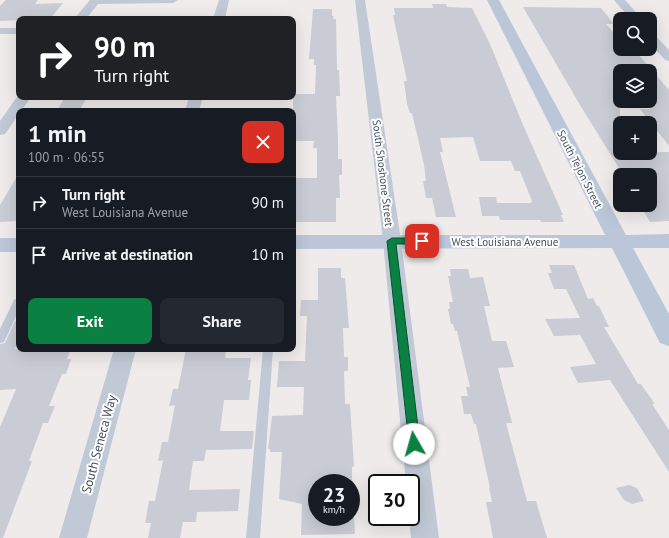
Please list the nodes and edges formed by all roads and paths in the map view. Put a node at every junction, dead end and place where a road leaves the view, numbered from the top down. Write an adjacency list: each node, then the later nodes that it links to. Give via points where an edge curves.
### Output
1 (173, 0): 6 (street)
2 (224, 0): 9 (street)
3 (360, 0): 16 (street, South Shoshone Street)
4 (493, 0): 19 (street, South Tejon Street)
5 (619, 0): 7 (street)
6 (95, 1): 8 (street)
7 (630, 12)
8 (82, 16)
9 (220, 16)
10 (16, 31): 11 (street)
11 (1, 32)
12 (657, 44): 13 (street)
13 (669, 57)
14 (16, 108): 15 (street)
15 (0, 131)
16 (392, 241): 18 (street, West Louisiana Avenue); 19 (street, West Louisiana Avenue); 29 (street, South Shoshone Street)
17 (669, 241): 19 (street, West Louisiana Avenue)
18 (296, 242)
19 (619, 243): 23 (street, South Tejon Street)
20 (0, 245): 21 (street)
21 (16, 245)
22 (16, 306): 24 (lane)
23 (669, 337)
24 (0, 339)
25 (124, 352): 27 (street, South Seneca Way)
26 (268, 352): 28 (lane)
27 (73, 538)
28 (253, 538)
29 (425, 538)

